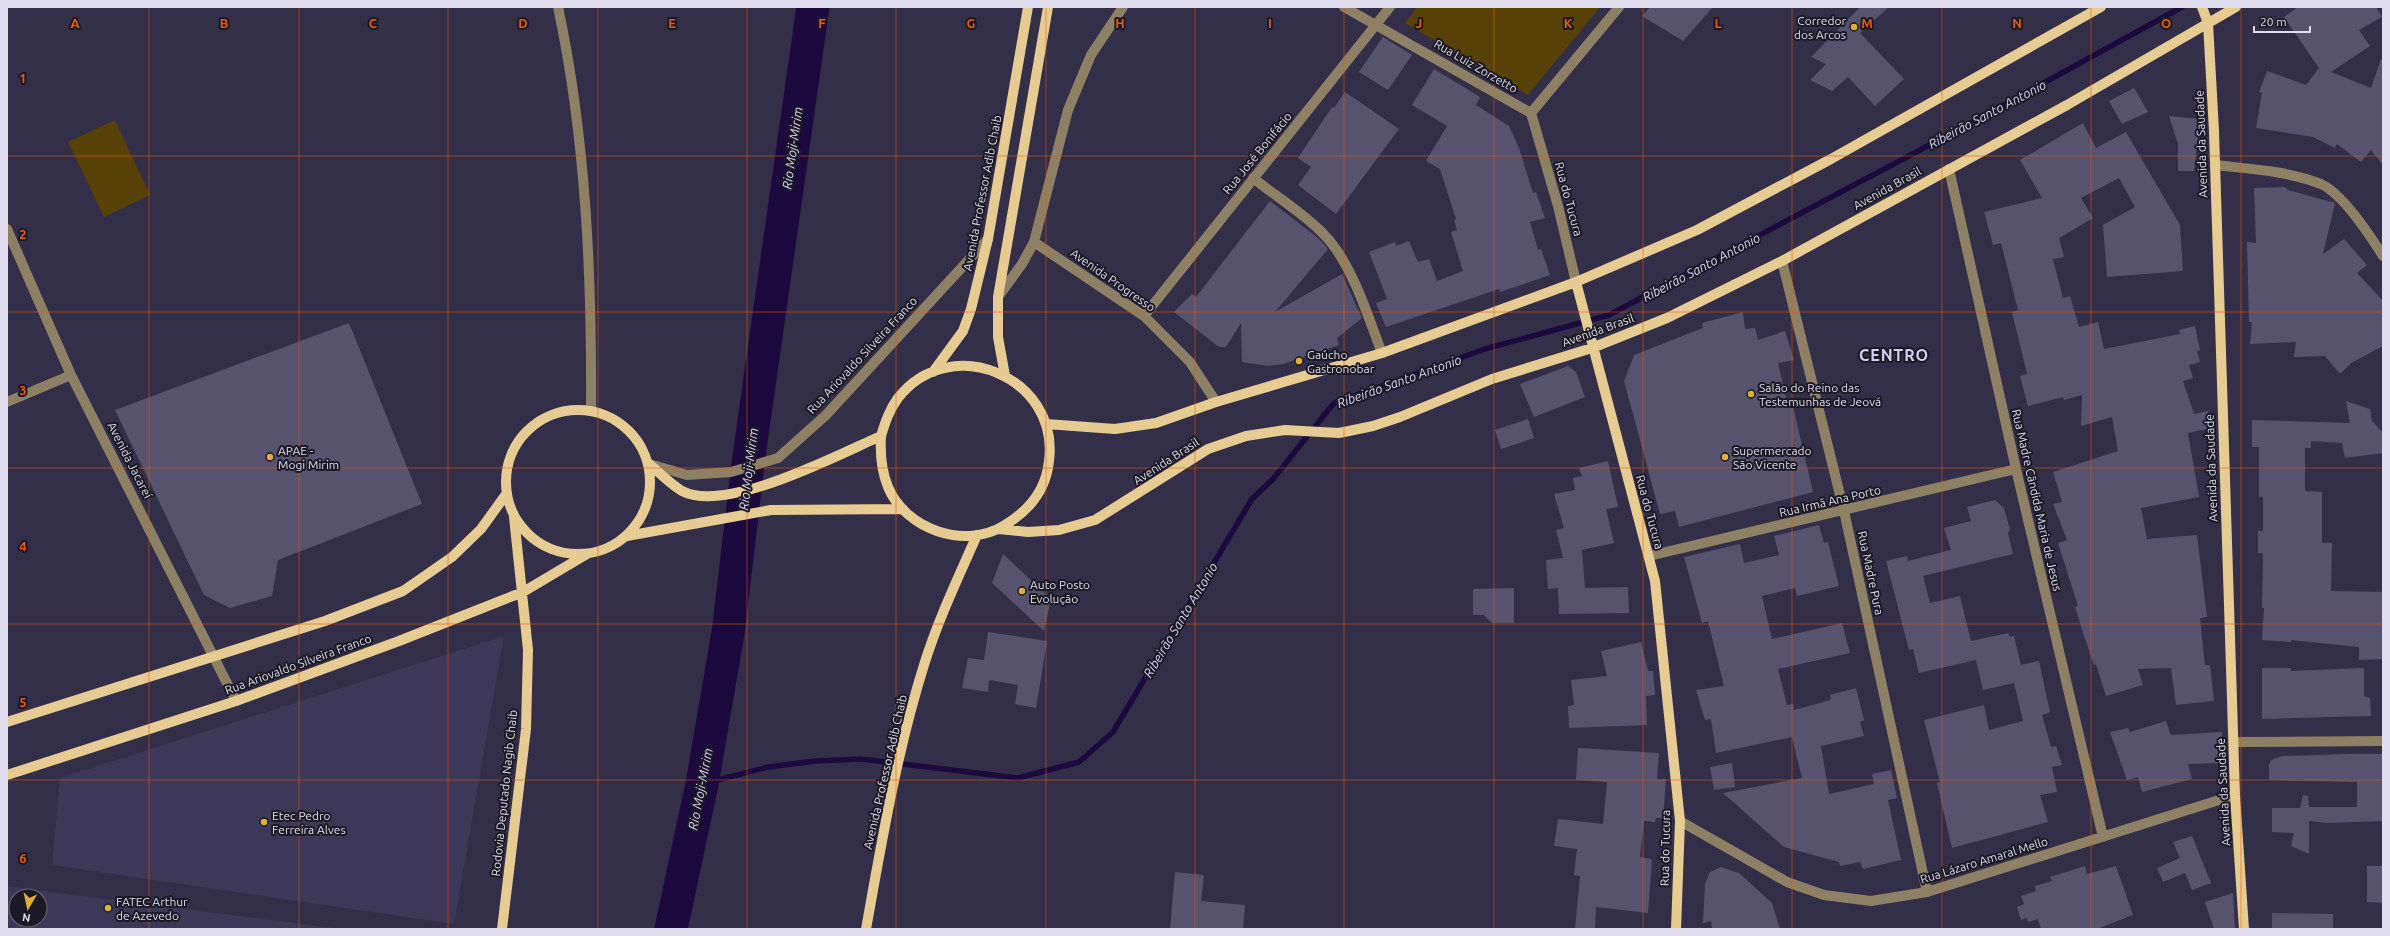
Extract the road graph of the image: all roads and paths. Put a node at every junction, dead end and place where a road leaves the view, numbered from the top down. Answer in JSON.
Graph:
{"nodes":[{"id":1,"x":558,"y":7,"type":"edge"},
{"id":2,"x":1028,"y":7,"type":"edge"},
{"id":3,"x":1048,"y":7,"type":"edge"},
{"id":4,"x":1123,"y":7,"type":"edge"},
{"id":5,"x":1344,"y":7,"type":"edge"},
{"id":6,"x":1390,"y":7,"type":"edge"},
{"id":7,"x":1619,"y":7,"type":"edge"},
{"id":8,"x":2101,"y":7,"type":"edge"},
{"id":9,"x":2202,"y":7,"type":"edge"},
{"id":10,"x":2236,"y":7,"type":"edge"},
{"id":11,"x":2208,"y":23,"type":"junction"},
{"id":12,"x":1376,"y":24,"type":"junction"},
{"id":13,"x":1531,"y":113,"type":"junction"},
{"id":14,"x":2215,"y":165,"type":"junction"},
{"id":15,"x":1949,"y":169,"type":"junction"},
{"id":16,"x":1253,"y":178,"type":"junction"},
{"id":17,"x":7,"y":229,"type":"edge"},
{"id":18,"x":988,"y":239,"type":"junction"},
{"id":19,"x":1034,"y":242,"type":"junction"},
{"id":20,"x":2383,"y":256,"type":"edge"},
{"id":21,"x":1782,"y":261,"type":"junction"},
{"id":22,"x":1576,"y":282,"type":"junction"},
{"id":23,"x":998,"y":297,"type":"junction"},
{"id":24,"x":1144,"y":316,"type":"junction"},
{"id":25,"x":1592,"y":348,"type":"junction"},
{"id":26,"x":1382,"y":353,"type":"junction"},
{"id":27,"x":933,"y":372,"type":"junction"},
{"id":28,"x":71,"y":375,"type":"junction"},
{"id":29,"x":1005,"y":376,"type":"junction"},
{"id":30,"x":7,"y":402,"type":"edge"},
{"id":31,"x":1216,"y":402,"type":"junction"},
{"id":32,"x":591,"y":411,"type":"junction"},
{"id":33,"x":1046,"y":424,"type":"junction"},
{"id":34,"x":881,"y":436,"type":"junction"},
{"id":35,"x":648,"y":464,"type":"junction"},
{"id":36,"x":2016,"y":469,"type":"junction"},
{"id":37,"x":507,"y":493,"type":"junction"},
{"id":38,"x":903,"y":510,"type":"junction"},
{"id":39,"x":1844,"y":511,"type":"junction"},
{"id":40,"x":514,"y":517,"type":"junction"},
{"id":41,"x":999,"y":529,"type":"junction"},
{"id":42,"x":977,"y":535,"type":"junction"},
{"id":43,"x":627,"y":536,"type":"junction"},
{"id":44,"x":587,"y":554,"type":"junction"},
{"id":45,"x":1649,"y":556,"type":"junction"},
{"id":46,"x":523,"y":592,"type":"junction"},
{"id":47,"x":214,"y":657,"type":"junction"},
{"id":48,"x":236,"y":701,"type":"junction"},
{"id":49,"x":7,"y":722,"type":"edge"},
{"id":50,"x":2383,"y":741,"type":"edge"},
{"id":51,"x":2234,"y":742,"type":"junction"},
{"id":52,"x":7,"y":775,"type":"edge"},
{"id":53,"x":2235,"y":795,"type":"junction"},
{"id":54,"x":1680,"y":821,"type":"junction"},
{"id":55,"x":2104,"y":837,"type":"junction"},
{"id":56,"x":1927,"y":892,"type":"junction"},
{"id":57,"x":502,"y":929,"type":"edge"},
{"id":58,"x":866,"y":929,"type":"edge"},
{"id":59,"x":1676,"y":929,"type":"edge"},
{"id":60,"x":2244,"y":929,"type":"edge"}],
"edges":[{"from":1,"to":32,"type":"street"},
{"from":2,"to":18,"type":"main road","name":"Avenida Professor Adib Chaib"},
{"from":3,"to":23,"type":"main road"},
{"from":4,"to":19,"type":"street"},
{"from":5,"to":12,"type":"street","name":"Rua Luiz Zorzetto"},
{"from":6,"to":12,"type":"street","name":"Rua José Bonifácio"},
{"from":7,"to":13,"type":"street"},
{"from":8,"to":22,"type":"main road"},
{"from":9,"to":11,"type":"main road","name":"Avenida da Saudade"},
{"from":10,"to":11,"type":"main road","name":"Avenida Brasil"},
{"from":11,"to":14,"type":"main road","name":"Avenida da Saudade"},
{"from":11,"to":15,"type":"main road","name":"Avenida Brasil"},
{"from":12,"to":13,"type":"street","name":"Rua Luiz Zorzetto"},
{"from":12,"to":16,"type":"street","name":"Rua José Bonifácio"},
{"from":13,"to":22,"type":"street","name":"Rua do Tucura"},
{"from":14,"to":20,"type":"street"},
{"from":14,"to":51,"type":"main road","name":"Avenida da Saudade"},
{"from":15,"to":21,"type":"main road","name":"Avenida Brasil"},
{"from":15,"to":36,"type":"street","name":"Rua Madre Cãndida Maria de Jesus"},
{"from":16,"to":24,"type":"street","name":"Rua José Bonifácio"},
{"from":16,"to":26,"type":"street"},
{"from":17,"to":28,"type":"street","name":"Avenida Jacareí"},
{"from":18,"to":27,"type":"main road","name":"Avenida Professor Adib Chaib"},
{"from":18,"to":35,"type":"street","name":"Rua Ariovaldo Silveira Franco"},
{"from":19,"to":23,"type":"street"},
{"from":19,"to":24,"type":"street","name":"Avenida Progresso"},
{"from":21,"to":25,"type":"main road","name":"Avenida Brasil"},
{"from":21,"to":39,"type":"street","name":"Rua Madre Pura"},
{"from":22,"to":25,"type":"main road","name":"Rua do Tucura"},
{"from":22,"to":26,"type":"main road"},
{"from":23,"to":29,"type":"main road"},
{"from":24,"to":31,"type":"street","name":"Avenida Progresso"},
{"from":25,"to":41,"type":"main road","name":"Avenida Brasil"},
{"from":25,"to":45,"type":"main road","name":"Rua do Tucura"},
{"from":26,"to":31,"type":"main road"},
{"from":27,"to":29,"type":"main road"},
{"from":27,"to":34,"type":"main road"},
{"from":28,"to":30,"type":"street"},
{"from":28,"to":47,"type":"street","name":"Avenida Jacareí"},
{"from":29,"to":33,"type":"main road"},
{"from":31,"to":33,"type":"main road"},
{"from":32,"to":35,"type":"main road"},
{"from":32,"to":37,"type":"main road"},
{"from":33,"to":41,"type":"main road"},
{"from":34,"to":35,"type":"main road"},
{"from":34,"to":38,"type":"main road"},
{"from":35,"to":43,"type":"main road"},
{"from":36,"to":39,"type":"street","name":"Rua Irmã Ana Porto"},
{"from":36,"to":55,"type":"street","name":"Rua Madre Cãndida Maria de Jesus"},
{"from":37,"to":40,"type":"main road"},
{"from":37,"to":47,"type":"main road"},
{"from":38,"to":42,"type":"main road"},
{"from":38,"to":43,"type":"main road"},
{"from":39,"to":45,"type":"street","name":"Rua Irmã Ana Porto"},
{"from":39,"to":56,"type":"street","name":"Rua Madre Pura"},
{"from":40,"to":44,"type":"main road"},
{"from":40,"to":46,"type":"main road","name":"Rodovia Deputado Nagib Chaib"},
{"from":41,"to":42,"type":"main road"},
{"from":42,"to":58,"type":"main road","name":"Avenida Professor Adib Chaib"},
{"from":43,"to":44,"type":"main road"},
{"from":44,"to":46,"type":"main road","name":"Rua Ariovaldo Silveira Franco"},
{"from":45,"to":54,"type":"main road","name":"Rua do Tucura"},
{"from":46,"to":48,"type":"main road","name":"Rua Ariovaldo Silveira Franco"},
{"from":46,"to":57,"type":"main road","name":"Rodovia Deputado Nagib Chaib"},
{"from":47,"to":48,"type":"street","name":"Avenida Jacareí"},
{"from":47,"to":49,"type":"main road"},
{"from":48,"to":52,"type":"main road","name":"Rua Ariovaldo Silveira Franco"},
{"from":50,"to":51,"type":"street"},
{"from":51,"to":53,"type":"main road","name":"Avenida da Saudade"},
{"from":53,"to":55,"type":"street","name":"Rua Lázaro Amaral Mello"},
{"from":53,"to":60,"type":"main road","name":"Avenida da Saudade"},
{"from":54,"to":56,"type":"street","name":"Rua Lázaro Amaral Mello"},
{"from":54,"to":59,"type":"main road","name":"Rua do Tucura"},
{"from":55,"to":56,"type":"street","name":"Rua Lázaro Amaral Mello"}]}
